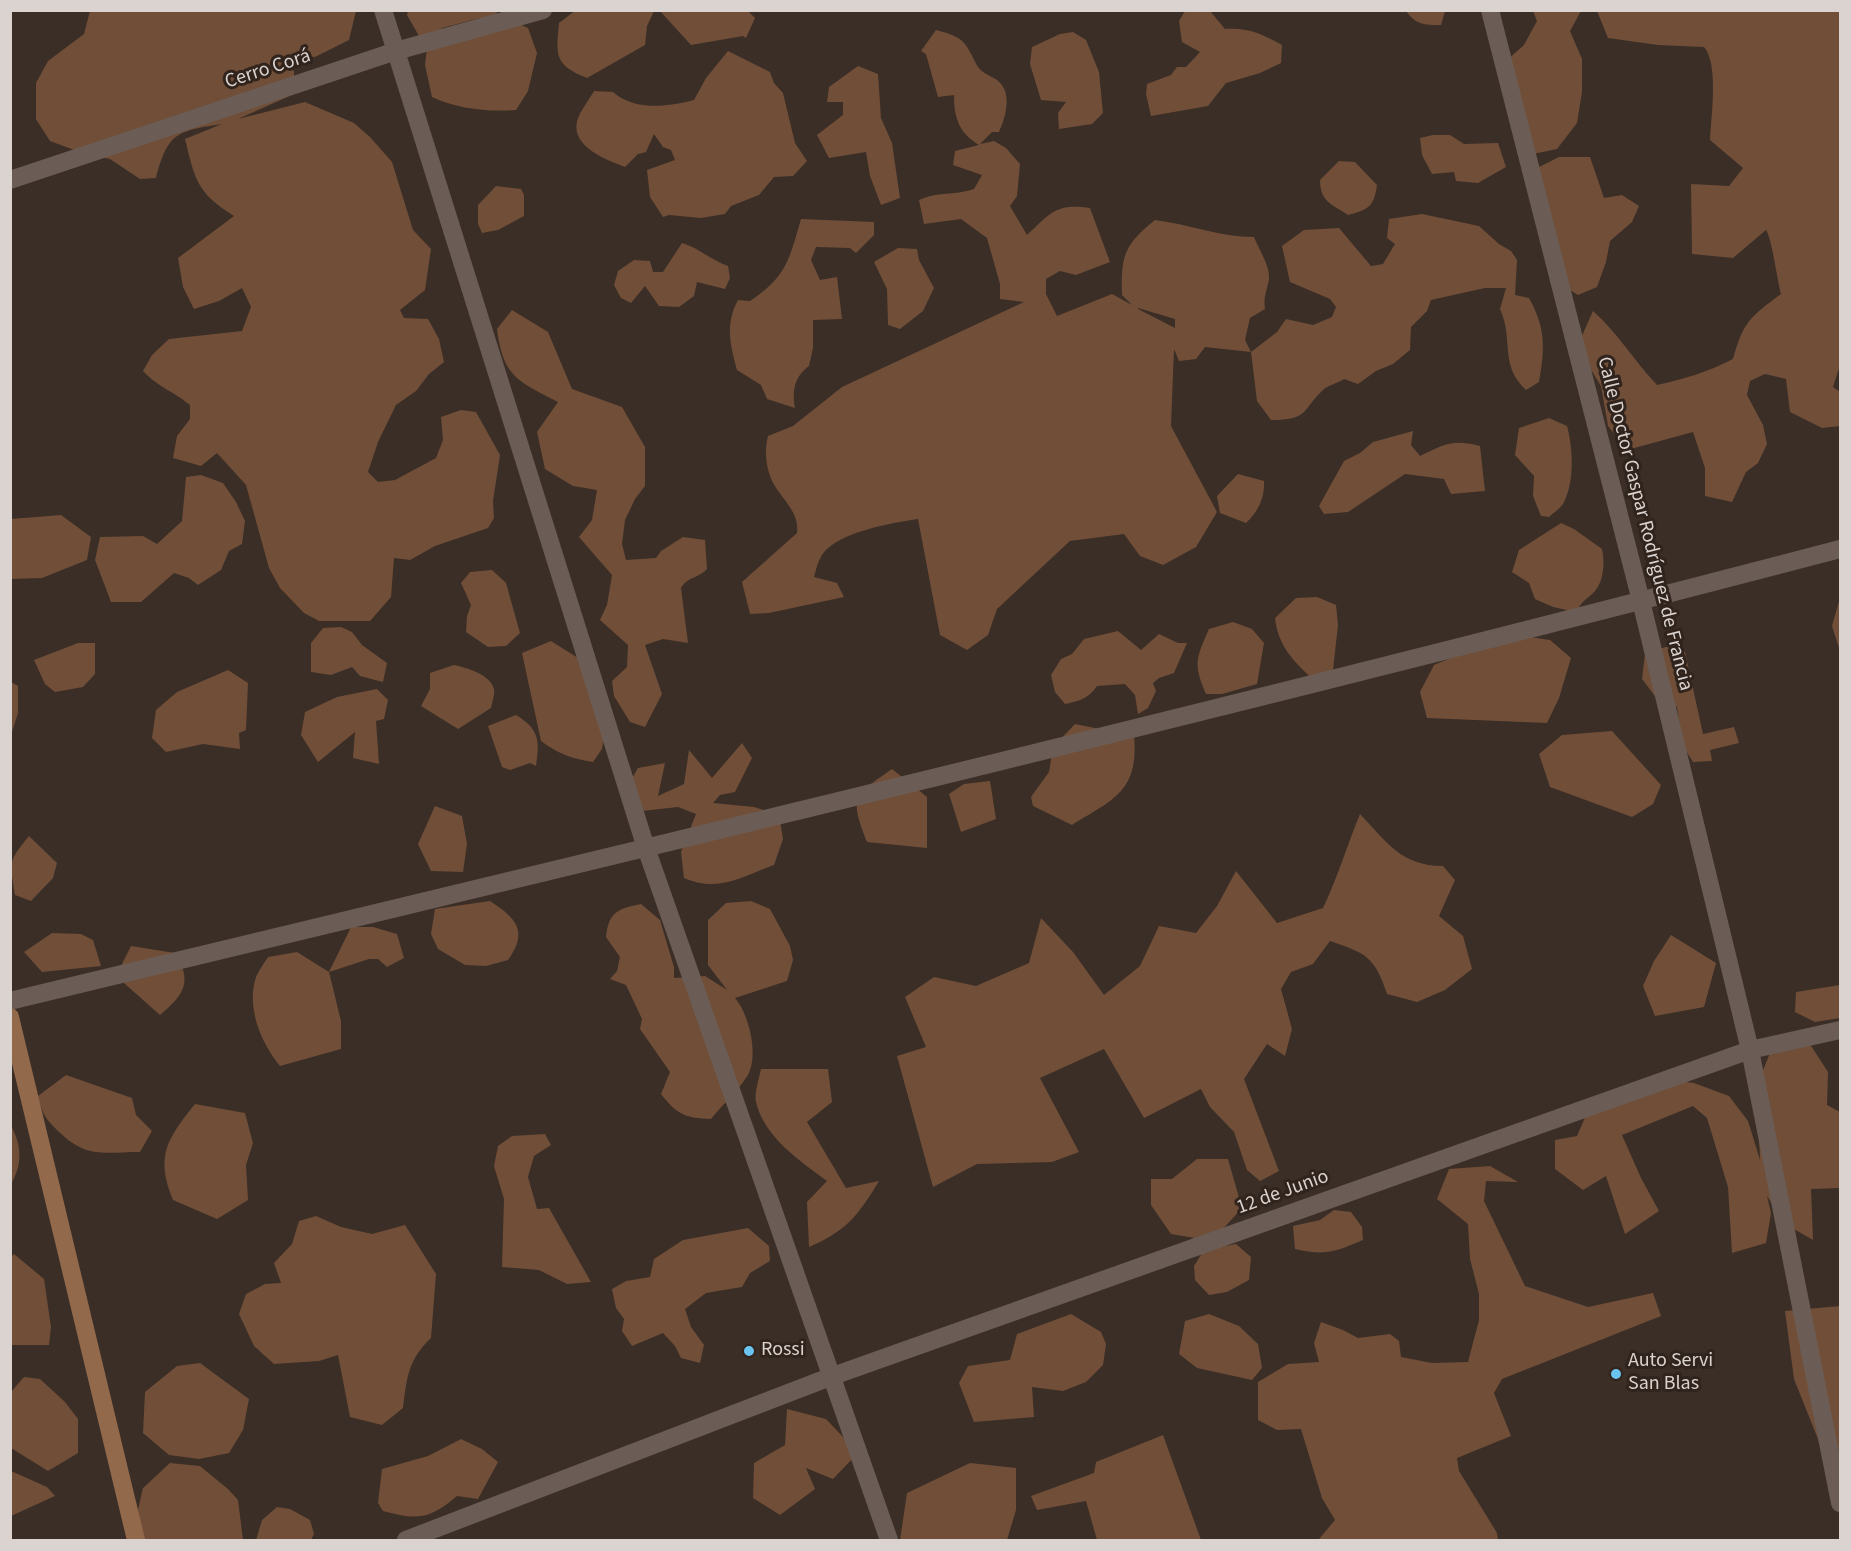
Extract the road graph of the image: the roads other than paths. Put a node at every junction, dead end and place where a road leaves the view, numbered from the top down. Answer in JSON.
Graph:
{"nodes":[{"id":1,"x":383,"y":10,"type":"edge"},
{"id":2,"x":543,"y":10,"type":"edge"},
{"id":3,"x":1490,"y":10,"type":"edge"},
{"id":4,"x":396,"y":51,"type":"junction"},
{"id":5,"x":10,"y":180,"type":"edge"},
{"id":6,"x":1840,"y":549,"type":"edge"},
{"id":7,"x":1641,"y":601,"type":"junction"},
{"id":8,"x":646,"y":848,"type":"junction"},
{"id":9,"x":10,"y":1001,"type":"edge"},
{"id":10,"x":10,"y":1017,"type":"edge"},
{"id":11,"x":1840,"y":1030,"type":"edge"},
{"id":12,"x":1750,"y":1050,"type":"junction"},
{"id":13,"x":830,"y":1377,"type":"junction"},
{"id":14,"x":1840,"y":1503,"type":"edge"},
{"id":15,"x":136,"y":1540,"type":"edge"},
{"id":16,"x":406,"y":1540,"type":"edge"},
{"id":17,"x":890,"y":1540,"type":"edge"}],
"edges":[{"from":1,"to":4,"type":"street"},
{"from":2,"to":4,"type":"street","name":"Cerro Corá"},
{"from":3,"to":7,"type":"street","name":"Calle Doctor Gaspar Rodríguez de Francia"},
{"from":4,"to":5,"type":"street","name":"Cerro Corá"},
{"from":4,"to":8,"type":"street"},
{"from":6,"to":7,"type":"street"},
{"from":7,"to":8,"type":"street"},
{"from":7,"to":12,"type":"street","name":"Calle Doctor Gaspar Rodríguez de Francia"},
{"from":8,"to":9,"type":"street"},
{"from":8,"to":13,"type":"street"},
{"from":10,"to":15,"type":"main road"},
{"from":11,"to":12,"type":"street","name":"12 de Junio"},
{"from":12,"to":13,"type":"street","name":"12 de Junio"},
{"from":12,"to":14,"type":"street","name":"Calle Doctor Gaspar Rodríguez de Francia"},
{"from":13,"to":16,"type":"street","name":"12 de Junio"},
{"from":13,"to":17,"type":"street"}]}
